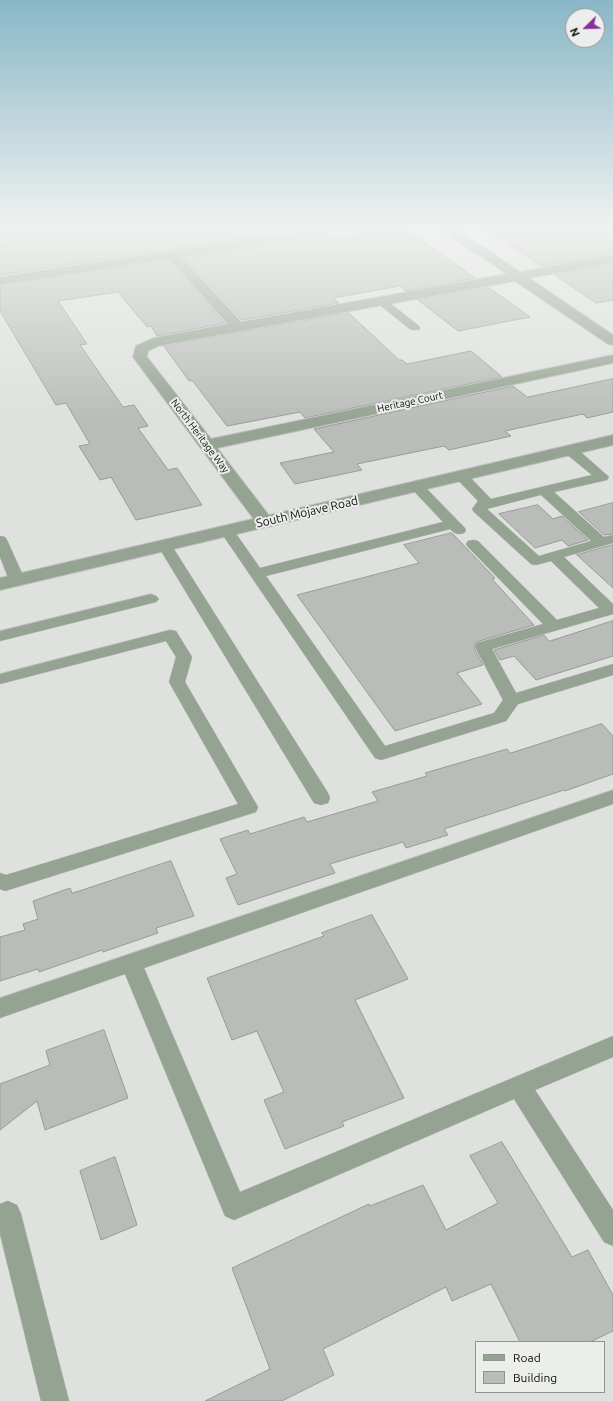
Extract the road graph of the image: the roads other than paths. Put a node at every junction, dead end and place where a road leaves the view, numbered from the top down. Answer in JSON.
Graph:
{"nodes":[{"id":1,"x":206,"y":291,"type":"edge"},
{"id":2,"x":435,"y":291,"type":"edge"},
{"id":3,"x":541,"y":291,"type":"edge"},
{"id":4,"x":382,"y":301,"type":"junction"},
{"id":5,"x":238,"y":327,"type":"junction"},
{"id":6,"x":415,"y":328,"type":"dead end"},
{"id":7,"x":613,"y":341,"type":"edge"},
{"id":8,"x":613,"y":359,"type":"edge"},
{"id":9,"x":613,"y":440,"type":"edge"},
{"id":10,"x":207,"y":445,"type":"junction"},
{"id":11,"x":570,"y":450,"type":"junction"},
{"id":12,"x":460,"y":476,"type":"junction"},
{"id":13,"x":416,"y":486,"type":"junction"},
{"id":14,"x":544,"y":490,"type":"junction"},
{"id":15,"x":482,"y":505,"type":"junction"},
{"id":16,"x":265,"y":522,"type":"junction"},
{"id":17,"x":227,"y":531,"type":"junction"},
{"id":18,"x":0,"y":540,"type":"edge"},
{"id":19,"x":607,"y":541,"type":"edge"},
{"id":20,"x":473,"y":544,"type":"dead end"},
{"id":21,"x":164,"y":546,"type":"junction"},
{"id":22,"x":554,"y":556,"type":"junction"},
{"id":23,"x":256,"y":574,"type":"junction"},
{"id":24,"x":8,"y":582,"type":"edge"},
{"id":25,"x":150,"y":599,"type":"dead end"},
{"id":26,"x":612,"y":610,"type":"edge"},
{"id":27,"x":554,"y":626,"type":"junction"},
{"id":28,"x":0,"y":636,"type":"edge"},
{"id":29,"x":613,"y":669,"type":"edge"},
{"id":30,"x":0,"y":679,"type":"edge"},
{"id":31,"x":512,"y":700,"type":"junction"},
{"id":32,"x":613,"y":797,"type":"edge"},
{"id":33,"x":321,"y":798,"type":"dead end"},
{"id":34,"x":0,"y":882,"type":"edge"},
{"id":35,"x":131,"y":963,"type":"junction"},
{"id":36,"x":0,"y":1008,"type":"edge"},
{"id":37,"x":613,"y":1046,"type":"edge"},
{"id":38,"x":519,"y":1086,"type":"junction"},
{"id":39,"x":0,"y":1217,"type":"edge"},
{"id":40,"x":613,"y":1233,"type":"edge"},
{"id":41,"x":55,"y":1401,"type":"edge"}],
"edges":[{"from":1,"to":5,"type":"street"},
{"from":2,"to":4,"type":"street"},
{"from":3,"to":7,"type":"street"},
{"from":4,"to":5,"type":"street"},
{"from":4,"to":6,"type":"lane"},
{"from":5,"to":10,"type":"street","name":"North Heritage Way"},
{"from":8,"to":10,"type":"street","name":"Heritage Court"},
{"from":9,"to":11,"type":"street","name":"South Mojave Road"},
{"from":10,"to":16,"type":"street","name":"North Heritage Way"},
{"from":11,"to":12,"type":"street","name":"South Mojave Road"},
{"from":11,"to":14,"type":"lane"},
{"from":12,"to":13,"type":"street","name":"South Mojave Road"},
{"from":12,"to":15,"type":"lane"},
{"from":13,"to":16,"type":"street","name":"South Mojave Road"},
{"from":13,"to":23,"type":"lane"},
{"from":14,"to":15,"type":"lane"},
{"from":14,"to":19,"type":"lane"},
{"from":15,"to":22,"type":"lane"},
{"from":16,"to":17,"type":"street","name":"South Mojave Road"},
{"from":17,"to":21,"type":"street","name":"South Mojave Road"},
{"from":17,"to":23,"type":"lane"},
{"from":18,"to":24,"type":"lane"},
{"from":19,"to":22,"type":"lane"},
{"from":20,"to":27,"type":"lane"},
{"from":21,"to":24,"type":"street","name":"South Mojave Road"},
{"from":21,"to":33,"type":"lane"},
{"from":22,"to":26,"type":"lane"},
{"from":23,"to":31,"type":"lane"},
{"from":25,"to":28,"type":"lane"},
{"from":26,"to":27,"type":"lane"},
{"from":27,"to":31,"type":"lane"},
{"from":29,"to":31,"type":"lane"},
{"from":30,"to":34,"type":"lane"},
{"from":32,"to":35,"type":"lane"},
{"from":35,"to":36,"type":"lane"},
{"from":35,"to":38,"type":"lane"},
{"from":37,"to":38,"type":"lane"},
{"from":38,"to":40,"type":"lane"},
{"from":39,"to":41,"type":"lane"}]}
